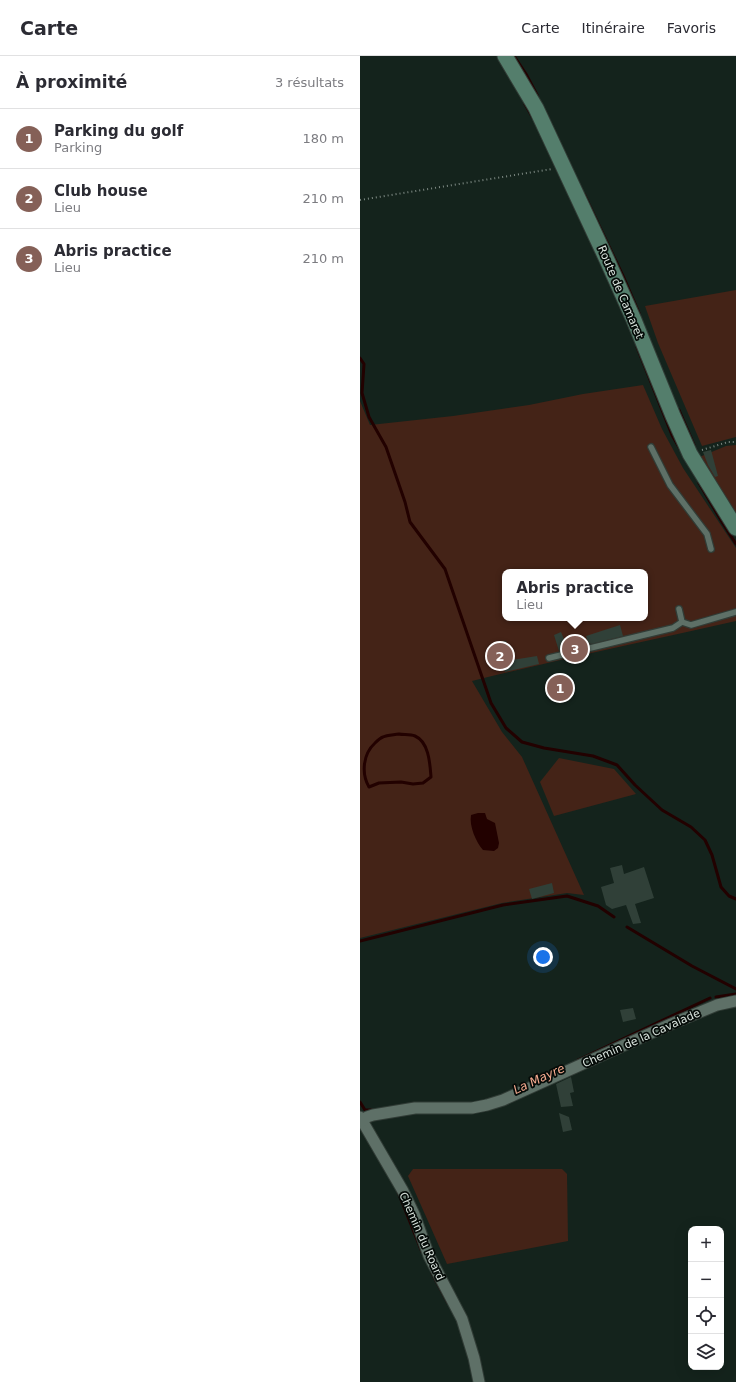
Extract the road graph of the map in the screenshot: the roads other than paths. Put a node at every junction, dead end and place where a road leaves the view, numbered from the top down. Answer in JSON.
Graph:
{"nodes":[{"id":1,"x":505,"y":56,"type":"edge"},
{"id":2,"x":651,"y":447,"type":"dead end"},
{"id":3,"x":736,"y":528,"type":"edge"},
{"id":4,"x":711,"y":549,"type":"dead end"},
{"id":5,"x":679,"y":609,"type":"dead end"},
{"id":6,"x":736,"y":612,"type":"edge"},
{"id":7,"x":682,"y":622,"type":"junction"},
{"id":8,"x":549,"y":658,"type":"dead end"},
{"id":9,"x":736,"y":1001,"type":"edge"},
{"id":10,"x":361,"y":1119,"type":"edge"},
{"id":11,"x":479,"y":1382,"type":"edge"}],
"edges":[{"from":1,"to":3,"type":"main road","name":"Route de Camaret"},
{"from":2,"to":4,"type":"lane"},
{"from":5,"to":7,"type":"lane"},
{"from":6,"to":7,"type":"lane"},
{"from":7,"to":8,"type":"lane"},
{"from":9,"to":10,"type":"street","name":"Chemin de la Cavalade"},
{"from":10,"to":11,"type":"street","name":"Chemin du Roard"}]}
